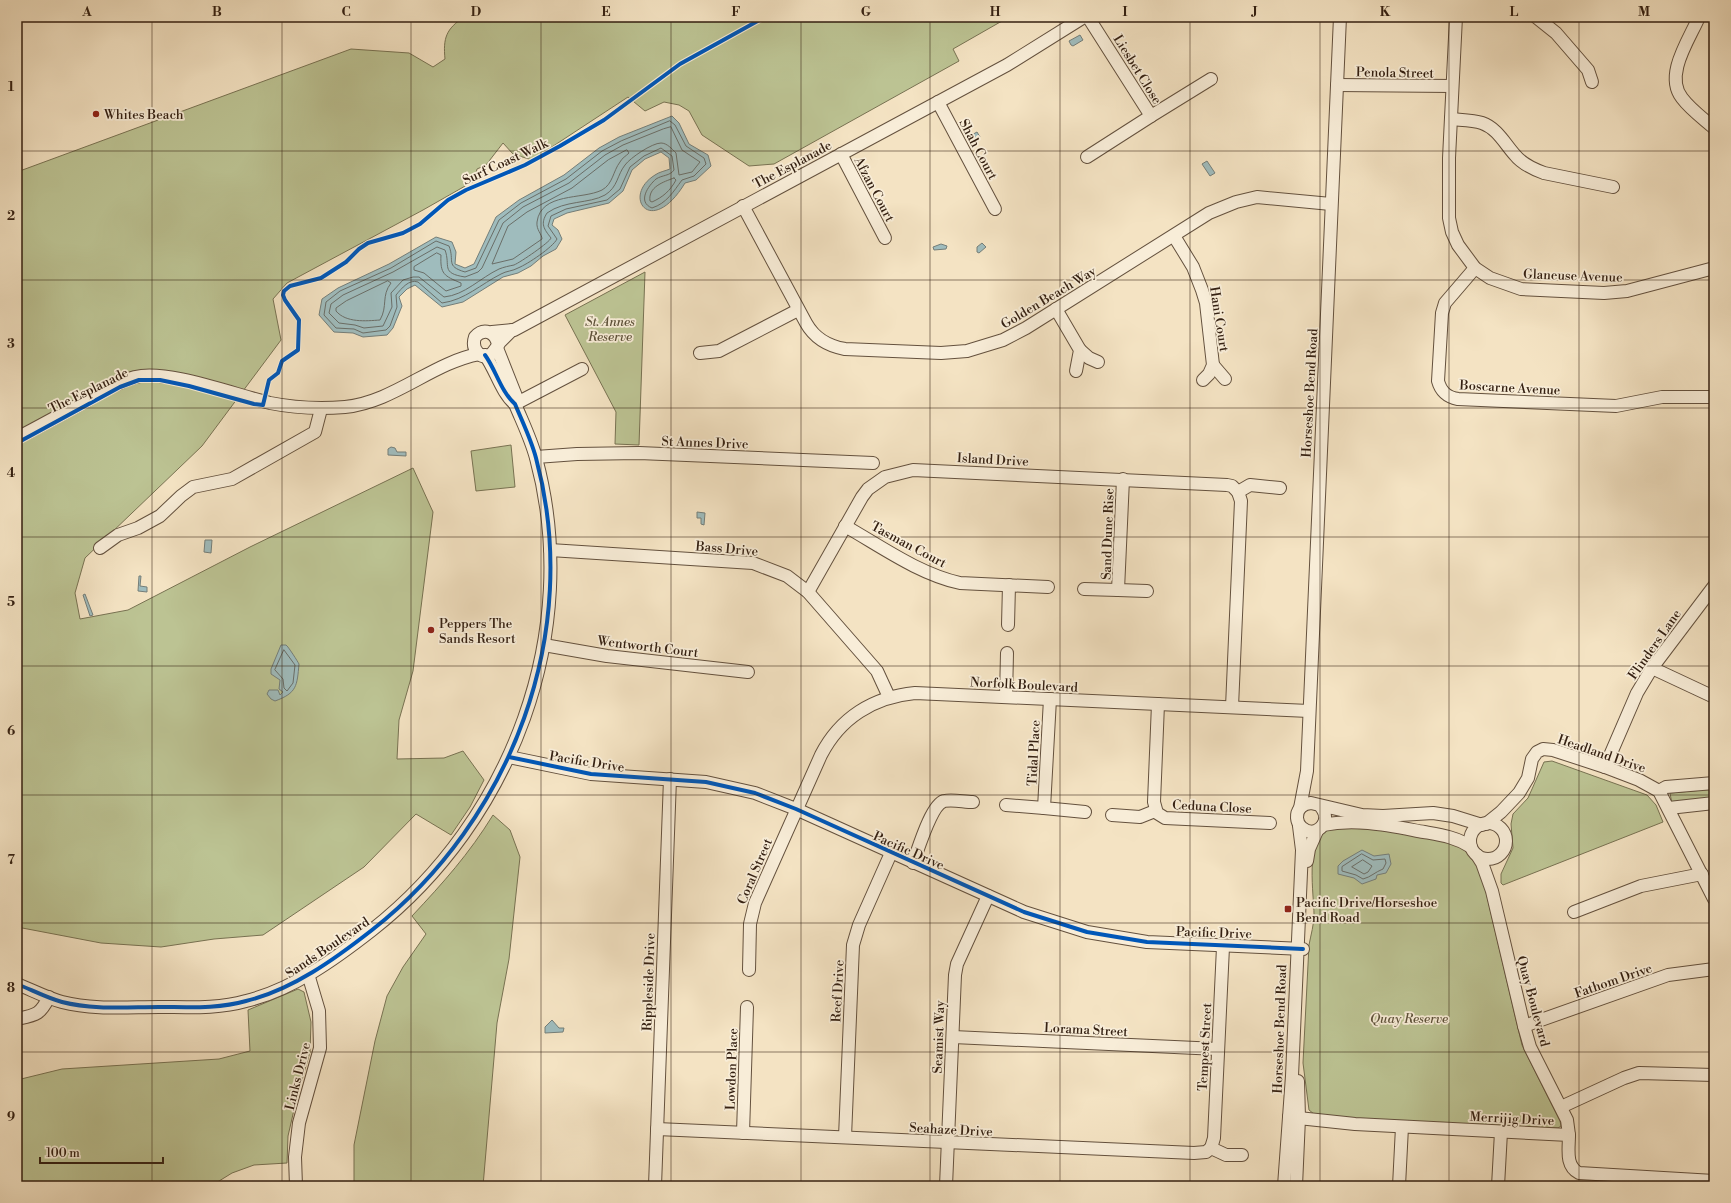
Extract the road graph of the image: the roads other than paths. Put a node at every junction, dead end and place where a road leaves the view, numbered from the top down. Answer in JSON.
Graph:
{"nodes":[{"id":1,"x":1084,"y":17,"type":"edge"},
{"id":2,"x":1088,"y":17,"type":"edge"},
{"id":3,"x":1340,"y":17,"type":"edge"},
{"id":4,"x":1456,"y":17,"type":"edge"},
{"id":5,"x":1536,"y":17,"type":"edge"},
{"id":6,"x":1699,"y":17,"type":"edge"},
{"id":7,"x":1211,"y":79,"type":"dead end"},
{"id":8,"x":1592,"y":82,"type":"dead end"},
{"id":9,"x":1337,"y":85,"type":"junction"},
{"id":10,"x":1452,"y":86,"type":"junction"},
{"id":11,"x":938,"y":102,"type":"junction"},
{"id":12,"x":1151,"y":116,"type":"junction"},
{"id":13,"x":1451,"y":119,"type":"junction"},
{"id":14,"x":1714,"y":128,"type":"edge"},
{"id":15,"x":841,"y":154,"type":"junction"},
{"id":16,"x":1087,"y":157,"type":"dead end"},
{"id":17,"x":1613,"y":187,"type":"dead end"},
{"id":18,"x":1331,"y":204,"type":"junction"},
{"id":19,"x":743,"y":206,"type":"junction"},
{"id":20,"x":995,"y":209,"type":"dead end"},
{"id":21,"x":1174,"y":236,"type":"junction"},
{"id":22,"x":885,"y":238,"type":"dead end"},
{"id":23,"x":1474,"y":268,"type":"junction"},
{"id":24,"x":1714,"y":268,"type":"edge"},
{"id":25,"x":1056,"y":309,"type":"junction"},
{"id":26,"x":798,"y":310,"type":"junction"},
{"id":27,"x":512,"y":330,"type":"junction"},
{"id":28,"x":492,"y":332,"type":"junction"},
{"id":29,"x":474,"y":342,"type":"junction"},
{"id":30,"x":497,"y":346,"type":"junction"},
{"id":31,"x":1080,"y":350,"type":"junction"},
{"id":32,"x":700,"y":353,"type":"dead end"},
{"id":33,"x":482,"y":355,"type":"junction"},
{"id":34,"x":455,"y":361,"type":"junction"},
{"id":35,"x":1098,"y":362,"type":"dead end"},
{"id":36,"x":1213,"y":365,"type":"junction"},
{"id":37,"x":582,"y":369,"type":"dead end"},
{"id":38,"x":1076,"y":371,"type":"dead end"},
{"id":39,"x":1225,"y":379,"type":"dead end"},
{"id":40,"x":1203,"y":380,"type":"dead end"},
{"id":41,"x":1714,"y":397,"type":"edge"},
{"id":42,"x":515,"y":404,"type":"junction"},
{"id":43,"x":321,"y":409,"type":"junction"},
{"id":44,"x":17,"y":438,"type":"edge"},
{"id":45,"x":536,"y":457,"type":"junction"},
{"id":46,"x":873,"y":463,"type":"dead end"},
{"id":47,"x":1123,"y":479,"type":"junction"},
{"id":48,"x":1280,"y":488,"type":"dead end"},
{"id":49,"x":1238,"y":492,"type":"junction"},
{"id":50,"x":845,"y":526,"type":"junction"},
{"id":51,"x":100,"y":548,"type":"dead end"},
{"id":52,"x":550,"y":550,"type":"junction"},
{"id":53,"x":1009,"y":585,"type":"junction"},
{"id":54,"x":1714,"y":586,"type":"edge"},
{"id":55,"x":1048,"y":587,"type":"dead end"},
{"id":56,"x":1084,"y":588,"type":"dead end"},
{"id":57,"x":1118,"y":590,"type":"junction"},
{"id":58,"x":1147,"y":591,"type":"dead end"},
{"id":59,"x":808,"y":592,"type":"junction"},
{"id":60,"x":1008,"y":625,"type":"dead end"},
{"id":61,"x":544,"y":644,"type":"junction"},
{"id":62,"x":1007,"y":653,"type":"dead end"},
{"id":63,"x":1652,"y":668,"type":"junction"},
{"id":64,"x":748,"y":672,"type":"dead end"},
{"id":65,"x":888,"y":697,"type":"junction"},
{"id":66,"x":1006,"y":697,"type":"junction"},
{"id":67,"x":1714,"y":697,"type":"edge"},
{"id":68,"x":1050,"y":698,"type":"junction"},
{"id":69,"x":1158,"y":704,"type":"junction"},
{"id":70,"x":1232,"y":707,"type":"junction"},
{"id":71,"x":1309,"y":711,"type":"junction"},
{"id":72,"x":509,"y":757,"type":"junction"},
{"id":73,"x":1605,"y":767,"type":"junction"},
{"id":74,"x":1307,"y":771,"type":"junction"},
{"id":75,"x":670,"y":779,"type":"junction"},
{"id":76,"x":1714,"y":783,"type":"edge"},
{"id":77,"x":1659,"y":791,"type":"junction"},
{"id":78,"x":1515,"y":799,"type":"junction"},
{"id":79,"x":973,"y":802,"type":"dead end"},
{"id":80,"x":1714,"y":803,"type":"edge"},
{"id":81,"x":1006,"y":805,"type":"dead end"},
{"id":82,"x":1320,"y":806,"type":"junction"},
{"id":83,"x":1044,"y":808,"type":"junction"},
{"id":84,"x":1300,"y":808,"type":"junction"},
{"id":85,"x":1669,"y":808,"type":"junction"},
{"id":86,"x":796,"y":810,"type":"junction"},
{"id":87,"x":1155,"y":811,"type":"junction"},
{"id":88,"x":1085,"y":812,"type":"dead end"},
{"id":89,"x":1112,"y":815,"type":"dead end"},
{"id":90,"x":1270,"y":823,"type":"dead end"},
{"id":91,"x":1484,"y":824,"type":"junction"},
{"id":92,"x":1299,"y":826,"type":"junction"},
{"id":93,"x":1320,"y":828,"type":"junction"},
{"id":94,"x":1505,"y":835,"type":"junction"},
{"id":95,"x":1474,"y":851,"type":"junction"},
{"id":96,"x":892,"y":853,"type":"junction"},
{"id":97,"x":1501,"y":854,"type":"junction"},
{"id":98,"x":913,"y":863,"type":"junction"},
{"id":99,"x":1702,"y":874,"type":"junction"},
{"id":100,"x":1492,"y":891,"type":"junction"},
{"id":101,"x":988,"y":896,"type":"junction"},
{"id":102,"x":1714,"y":899,"type":"edge"},
{"id":103,"x":1574,"y":912,"type":"dead end"},
{"id":104,"x":1223,"y":947,"type":"junction"},
{"id":105,"x":1300,"y":949,"type":"junction"},
{"id":106,"x":1714,"y":969,"type":"edge"},
{"id":107,"x":749,"y":970,"type":"dead end"},
{"id":108,"x":308,"y":974,"type":"junction"},
{"id":109,"x":17,"y":984,"type":"edge"},
{"id":110,"x":49,"y":997,"type":"junction"},
{"id":111,"x":747,"y":1007,"type":"dead end"},
{"id":112,"x":17,"y":1019,"type":"edge"},
{"id":113,"x":1524,"y":1026,"type":"junction"},
{"id":114,"x":953,"y":1037,"type":"junction"},
{"id":115,"x":1218,"y":1049,"type":"junction"},
{"id":116,"x":1714,"y":1075,"type":"edge"},
{"id":117,"x":1561,"y":1107,"type":"junction"},
{"id":118,"x":1294,"y":1118,"type":"junction"},
{"id":119,"x":1402,"y":1127,"type":"junction"},
{"id":120,"x":657,"y":1129,"type":"junction"},
{"id":121,"x":1501,"y":1132,"type":"junction"},
{"id":122,"x":743,"y":1133,"type":"junction"},
{"id":123,"x":1569,"y":1135,"type":"junction"},
{"id":124,"x":845,"y":1137,"type":"junction"},
{"id":125,"x":947,"y":1142,"type":"junction"},
{"id":126,"x":1211,"y":1148,"type":"junction"},
{"id":127,"x":1242,"y":1155,"type":"dead end"},
{"id":128,"x":1597,"y":1180,"type":"edge"},
{"id":129,"x":1714,"y":1181,"type":"edge"},
{"id":130,"x":1695,"y":1183,"type":"edge"},
{"id":131,"x":296,"y":1186,"type":"edge"},
{"id":132,"x":654,"y":1186,"type":"edge"},
{"id":133,"x":946,"y":1186,"type":"edge"},
{"id":134,"x":1284,"y":1186,"type":"edge"},
{"id":135,"x":1296,"y":1186,"type":"edge"},
{"id":136,"x":1399,"y":1186,"type":"edge"},
{"id":137,"x":1498,"y":1186,"type":"edge"}],
"edges":[{"from":1,"to":11,"type":"street","name":"The Esplanade"},
{"from":2,"to":12,"type":"street","name":"Liesbet Close"},
{"from":3,"to":9,"type":"street","name":"Horseshoe Bend Road"},
{"from":4,"to":10,"type":"street","name":"Glaneuse Avenue"},
{"from":5,"to":8,"type":"street"},
{"from":6,"to":14,"type":"street"},
{"from":7,"to":12,"type":"street","name":"Liesbet Close"},
{"from":9,"to":10,"type":"street","name":"Penola Street"},
{"from":9,"to":18,"type":"street","name":"Horseshoe Bend Road"},
{"from":10,"to":13,"type":"street","name":"Glaneuse Avenue"},
{"from":11,"to":15,"type":"street","name":"The Esplanade"},
{"from":11,"to":20,"type":"street","name":"Shah Court"},
{"from":12,"to":16,"type":"street","name":"Liesbet Close"},
{"from":13,"to":17,"type":"street"},
{"from":13,"to":23,"type":"street","name":"Glaneuse Avenue"},
{"from":15,"to":19,"type":"street","name":"The Esplanade"},
{"from":15,"to":22,"type":"street","name":"Afzan Court"},
{"from":18,"to":21,"type":"street","name":"Golden Beach Way"},
{"from":18,"to":71,"type":"street","name":"Horseshoe Bend Road"},
{"from":19,"to":26,"type":"street","name":"Golden Beach Way"},
{"from":19,"to":27,"type":"street","name":"The Esplanade"},
{"from":21,"to":25,"type":"street","name":"Golden Beach Way"},
{"from":21,"to":36,"type":"street","name":"Hani Court"},
{"from":23,"to":24,"type":"street","name":"Glaneuse Avenue"},
{"from":23,"to":41,"type":"street","name":"Boscarne Avenue"},
{"from":25,"to":26,"type":"street","name":"Golden Beach Way"},
{"from":25,"to":31,"type":"street"},
{"from":26,"to":32,"type":"street"},
{"from":27,"to":28,"type":"street","name":"The Esplanade"},
{"from":27,"to":30,"type":"street","name":"The Esplanade"},
{"from":28,"to":29,"type":"street","name":"The Esplanade"},
{"from":28,"to":30,"type":"street"},
{"from":29,"to":33,"type":"street"},
{"from":29,"to":34,"type":"street","name":"The Esplanade"},
{"from":30,"to":33,"type":"street","name":"The Esplanade"},
{"from":30,"to":42,"type":"street","name":"Sands Boulevard"},
{"from":31,"to":35,"type":"street"},
{"from":31,"to":38,"type":"street"},
{"from":33,"to":34,"type":"street","name":"The Esplanade"},
{"from":33,"to":42,"type":"street","name":"Sands Boulevard"},
{"from":34,"to":43,"type":"street","name":"The Esplanade"},
{"from":36,"to":39,"type":"street","name":"Hani Court"},
{"from":36,"to":40,"type":"street","name":"Hani Court"},
{"from":37,"to":42,"type":"street"},
{"from":42,"to":45,"type":"street","name":"Sands Boulevard"},
{"from":43,"to":44,"type":"street","name":"The Esplanade"},
{"from":43,"to":51,"type":"street"},
{"from":45,"to":46,"type":"street","name":"St Annes Drive"},
{"from":45,"to":52,"type":"street","name":"Sands Boulevard"},
{"from":47,"to":49,"type":"street","name":"Island Drive"},
{"from":47,"to":50,"type":"street","name":"Island Drive"},
{"from":47,"to":57,"type":"street","name":"Sand Dune Rise"},
{"from":48,"to":49,"type":"street"},
{"from":49,"to":70,"type":"street"},
{"from":50,"to":53,"type":"street","name":"Tasman Court"},
{"from":50,"to":59,"type":"street","name":"Island Drive"},
{"from":52,"to":59,"type":"street","name":"Bass Drive"},
{"from":52,"to":61,"type":"street","name":"Sands Boulevard"},
{"from":53,"to":55,"type":"street","name":"Tasman Court"},
{"from":53,"to":60,"type":"street"},
{"from":54,"to":63,"type":"street","name":"Flinders Lane"},
{"from":56,"to":57,"type":"street","name":"Sand Dune Rise"},
{"from":57,"to":58,"type":"street","name":"Sand Dune Rise"},
{"from":59,"to":65,"type":"street","name":"Bass Drive"},
{"from":61,"to":64,"type":"street","name":"Wentworth Court"},
{"from":61,"to":72,"type":"street","name":"Sands Boulevard"},
{"from":62,"to":66,"type":"street"},
{"from":63,"to":67,"type":"street"},
{"from":63,"to":73,"type":"street","name":"Flinders Lane"},
{"from":65,"to":66,"type":"street","name":"Norfolk Boulevard"},
{"from":65,"to":86,"type":"street","name":"Norfolk Boulevard"},
{"from":66,"to":68,"type":"street","name":"Norfolk Boulevard"},
{"from":68,"to":69,"type":"street","name":"Norfolk Boulevard"},
{"from":68,"to":83,"type":"street","name":"Tidal Place"},
{"from":69,"to":70,"type":"street","name":"Norfolk Boulevard"},
{"from":69,"to":87,"type":"street","name":"Ceduna Close"},
{"from":70,"to":71,"type":"street","name":"Norfolk Boulevard"},
{"from":71,"to":74,"type":"street","name":"Horseshoe Bend Road"},
{"from":72,"to":75,"type":"street","name":"Pacific Drive"},
{"from":72,"to":108,"type":"street","name":"Sands Boulevard"},
{"from":73,"to":77,"type":"street","name":"Headland Drive"},
{"from":73,"to":78,"type":"street","name":"Headland Drive"},
{"from":74,"to":82,"type":"street","name":"Horseshoe Bend Road"},
{"from":74,"to":84,"type":"street","name":"Horseshoe Bend Road"},
{"from":75,"to":86,"type":"street","name":"Pacific Drive"},
{"from":75,"to":120,"type":"street","name":"Rippleside Drive"},
{"from":76,"to":77,"type":"street"},
{"from":77,"to":85,"type":"street"},
{"from":78,"to":91,"type":"street","name":"Headland Drive"},
{"from":78,"to":94,"type":"street","name":"Headland Drive"},
{"from":79,"to":98,"type":"street"},
{"from":80,"to":85,"type":"street"},
{"from":81,"to":83,"type":"street"},
{"from":82,"to":84,"type":"street"},
{"from":82,"to":91,"type":"street"},
{"from":82,"to":93,"type":"street"},
{"from":83,"to":88,"type":"street"},
{"from":84,"to":92,"type":"street"},
{"from":85,"to":99,"type":"street"},
{"from":86,"to":96,"type":"street","name":"Pacific Drive"},
{"from":86,"to":107,"type":"street","name":"Coral Street"},
{"from":87,"to":89,"type":"street","name":"Ceduna Close"},
{"from":87,"to":90,"type":"street","name":"Ceduna Close"},
{"from":91,"to":94,"type":"street"},
{"from":91,"to":95,"type":"street"},
{"from":92,"to":93,"type":"street"},
{"from":92,"to":105,"type":"street","name":"Horseshoe Bend Road"},
{"from":93,"to":95,"type":"street"},
{"from":93,"to":105,"type":"street","name":"Horseshoe Bend Road"},
{"from":94,"to":97,"type":"street","name":"Quay Boulevard"},
{"from":95,"to":97,"type":"street"},
{"from":95,"to":100,"type":"street","name":"Quay Boulevard"},
{"from":96,"to":98,"type":"street","name":"Pacific Drive"},
{"from":96,"to":124,"type":"street","name":"Reef Drive"},
{"from":97,"to":100,"type":"street","name":"Quay Boulevard"},
{"from":98,"to":101,"type":"street","name":"Pacific Drive"},
{"from":99,"to":102,"type":"street"},
{"from":99,"to":103,"type":"street"},
{"from":100,"to":113,"type":"street","name":"Quay Boulevard"},
{"from":101,"to":104,"type":"street","name":"Pacific Drive"},
{"from":101,"to":114,"type":"street","name":"Seamist Way"},
{"from":104,"to":105,"type":"street","name":"Pacific Drive"},
{"from":104,"to":115,"type":"street","name":"Tempest Street"},
{"from":105,"to":118,"type":"street","name":"Horseshoe Bend Road"},
{"from":106,"to":113,"type":"street","name":"Fathom Drive"},
{"from":108,"to":110,"type":"street","name":"Sands Boulevard"},
{"from":108,"to":131,"type":"street","name":"Links Drive"},
{"from":109,"to":110,"type":"street","name":"Sands Boulevard"},
{"from":110,"to":112,"type":"street"},
{"from":111,"to":122,"type":"street","name":"Lowdon Place"},
{"from":113,"to":117,"type":"street","name":"Quay Boulevard"},
{"from":114,"to":115,"type":"street","name":"Lorama Street"},
{"from":114,"to":125,"type":"street","name":"Seamist Way"},
{"from":115,"to":126,"type":"street","name":"Tempest Street"},
{"from":116,"to":117,"type":"street"},
{"from":117,"to":123,"type":"street","name":"Quay Boulevard"},
{"from":118,"to":119,"type":"street","name":"Merrijig Drive"},
{"from":118,"to":134,"type":"street","name":"Horseshoe Bend Road"},
{"from":118,"to":135,"type":"street","name":"Horseshoe Bend Road"},
{"from":119,"to":121,"type":"street","name":"Merrijig Drive"},
{"from":119,"to":136,"type":"street"},
{"from":120,"to":122,"type":"street","name":"Seahaze Drive"},
{"from":120,"to":132,"type":"street","name":"Rippleside Drive"},
{"from":121,"to":123,"type":"street","name":"Merrijig Drive"},
{"from":121,"to":137,"type":"street"},
{"from":122,"to":124,"type":"street","name":"Seahaze Drive"},
{"from":123,"to":128,"type":"street","name":"Merrijig Drive"},
{"from":124,"to":125,"type":"street","name":"Seahaze Drive"},
{"from":125,"to":126,"type":"street","name":"Seahaze Drive"},
{"from":125,"to":133,"type":"street","name":"Seamist Way"},
{"from":126,"to":127,"type":"street"},
{"from":128,"to":130,"type":"street","name":"Merrijig Drive"},
{"from":129,"to":130,"type":"street","name":"Merrijig Drive"}]}
